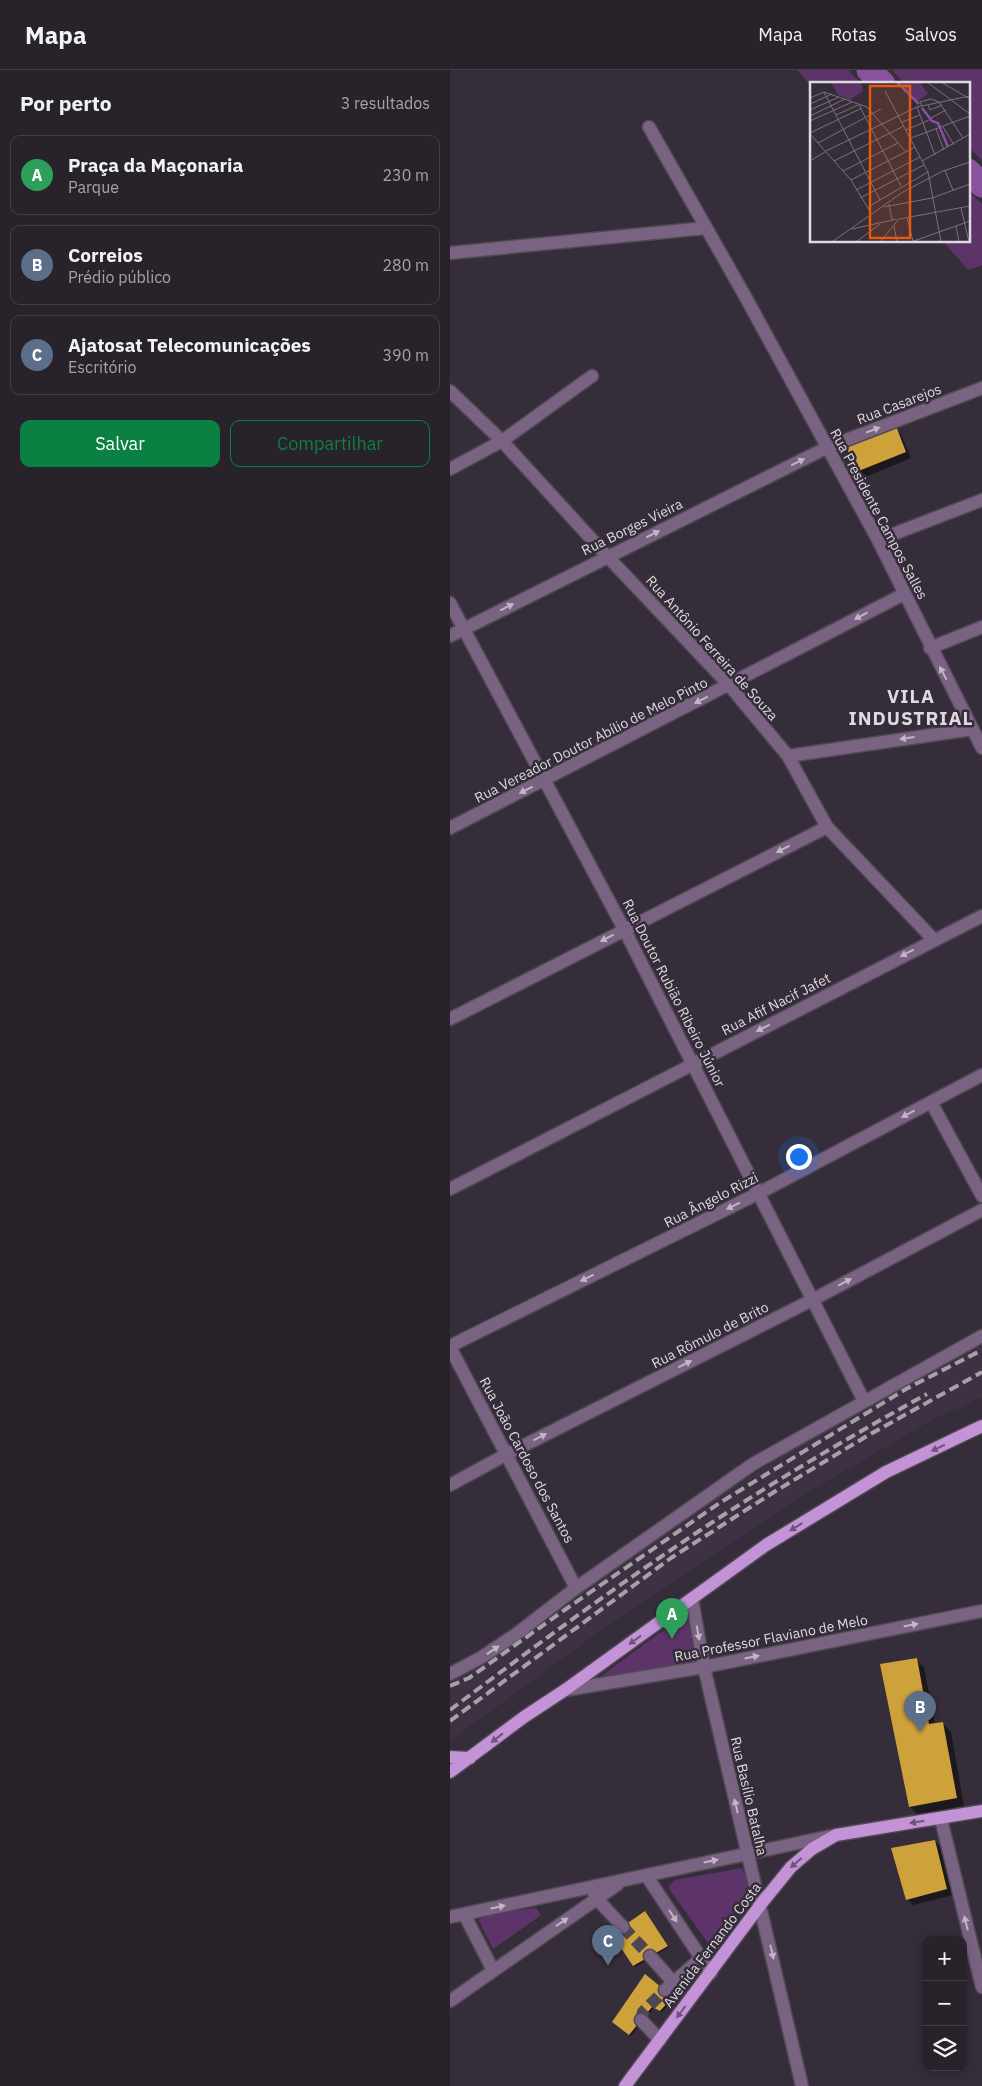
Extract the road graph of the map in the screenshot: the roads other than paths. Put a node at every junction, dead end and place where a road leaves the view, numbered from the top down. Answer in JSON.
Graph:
{"nodes":[{"id":1,"x":649,"y":128,"type":"dead end"},
{"id":2,"x":706,"y":228,"type":"junction"},
{"id":3,"x":450,"y":253,"type":"edge"},
{"id":4,"x":592,"y":376,"type":"dead end"},
{"id":5,"x":982,"y":388,"type":"edge"},
{"id":6,"x":450,"y":391,"type":"edge"},
{"id":7,"x":502,"y":441,"type":"junction"},
{"id":8,"x":828,"y":447,"type":"junction"},
{"id":9,"x":450,"y":470,"type":"edge"},
{"id":10,"x":982,"y":500,"type":"edge"},
{"id":11,"x":878,"y":540,"type":"junction"},
{"id":12,"x":607,"y":556,"type":"junction"},
{"id":13,"x":904,"y":594,"type":"junction"},
{"id":14,"x":450,"y":602,"type":"edge"},
{"id":15,"x":982,"y":627,"type":"edge"},
{"id":16,"x":464,"y":629,"type":"junction"},
{"id":17,"x":450,"y":636,"type":"edge"},
{"id":18,"x":930,"y":648,"type":"junction"},
{"id":19,"x":729,"y":685,"type":"junction"},
{"id":20,"x":973,"y":728,"type":"junction"},
{"id":21,"x":982,"y":748,"type":"edge"},
{"id":22,"x":788,"y":756,"type":"junction"},
{"id":23,"x":545,"y":780,"type":"junction"},
{"id":24,"x":827,"y":826,"type":"junction"},
{"id":25,"x":450,"y":828,"type":"edge"},
{"id":26,"x":982,"y":916,"type":"edge"},
{"id":27,"x":624,"y":929,"type":"junction"},
{"id":28,"x":934,"y":940,"type":"junction"},
{"id":29,"x":450,"y":1019,"type":"edge"},
{"id":30,"x":694,"y":1064,"type":"junction"},
{"id":31,"x":982,"y":1075,"type":"edge"},
{"id":32,"x":931,"y":1102,"type":"junction"},
{"id":33,"x":450,"y":1189,"type":"edge"},
{"id":34,"x":759,"y":1193,"type":"junction"},
{"id":35,"x":982,"y":1196,"type":"edge"},
{"id":36,"x":982,"y":1210,"type":"edge"},
{"id":37,"x":814,"y":1299,"type":"junction"},
{"id":38,"x":982,"y":1336,"type":"edge"},
{"id":39,"x":450,"y":1346,"type":"edge"},
{"id":40,"x":864,"y":1401,"type":"junction"},
{"id":41,"x":982,"y":1426,"type":"edge"},
{"id":42,"x":507,"y":1454,"type":"junction"},
{"id":43,"x":450,"y":1485,"type":"edge"},
{"id":44,"x":576,"y":1588,"type":"junction"},
{"id":45,"x":692,"y":1599,"type":"junction"},
{"id":46,"x":982,"y":1611,"type":"edge"},
{"id":47,"x":704,"y":1667,"type":"junction"},
{"id":48,"x":450,"y":1674,"type":"edge"},
{"id":49,"x":565,"y":1690,"type":"junction"},
{"id":50,"x":450,"y":1757,"type":"edge"},
{"id":51,"x":470,"y":1758,"type":"junction"},
{"id":52,"x":450,"y":1772,"type":"edge"},
{"id":53,"x":982,"y":1811,"type":"edge"},
{"id":54,"x":941,"y":1818,"type":"junction"},
{"id":55,"x":836,"y":1835,"type":"junction"},
{"id":56,"x":747,"y":1853,"type":"junction"},
{"id":57,"x":646,"y":1875,"type":"junction"},
{"id":58,"x":594,"y":1893,"type":"junction"},
{"id":59,"x":761,"y":1904,"type":"junction"},
{"id":60,"x":464,"y":1914,"type":"junction"},
{"id":61,"x":450,"y":1917,"type":"edge"},
{"id":62,"x":623,"y":1927,"type":"tunnel mouth"},
{"id":63,"x":650,"y":1956,"type":"tunnel mouth"},
{"id":64,"x":701,"y":1958,"type":"junction"},
{"id":65,"x":493,"y":1970,"type":"junction"},
{"id":66,"x":711,"y":1973,"type":"junction"},
{"id":67,"x":982,"y":1987,"type":"edge"},
{"id":68,"x":450,"y":2001,"type":"edge"},
{"id":69,"x":641,"y":2020,"type":"dead end"},
{"id":70,"x":660,"y":2040,"type":"junction"},
{"id":71,"x":624,"y":2086,"type":"edge"},
{"id":72,"x":802,"y":2086,"type":"edge"}],
"edges":[{"from":1,"to":2,"type":"street","name":"Rua Presidente Campos Salles"},
{"from":2,"to":3,"type":"street"},
{"from":2,"to":8,"type":"street","name":"Rua Presidente Campos Salles"},
{"from":4,"to":7,"type":"street"},
{"from":8,"to":5,"type":"street","name":"Rua Casarejos","one_way":true},
{"from":6,"to":7,"type":"street","name":"Rua Antônio Ferreira de Souza"},
{"from":7,"to":9,"type":"street"},
{"from":7,"to":12,"type":"street","name":"Rua Antônio Ferreira de Souza"},
{"from":8,"to":11,"type":"street","name":"Rua Presidente Campos Salles"},
{"from":12,"to":8,"type":"street","name":"Rua Borges Vieira","one_way":true},
{"from":10,"to":11,"type":"street"},
{"from":11,"to":13,"type":"street","name":"Rua Presidente Campos Salles"},
{"from":16,"to":12,"type":"street","name":"Rua Borges Vieira","one_way":true},
{"from":12,"to":19,"type":"street","name":"Rua Antônio Ferreira de Souza"},
{"from":13,"to":18,"type":"street","name":"Rua Presidente Campos Salles"},
{"from":13,"to":19,"type":"street","name":"Rua Vereador Doutor Abílio de Melo Pinto","one_way":true},
{"from":14,"to":16,"type":"street","name":"Rua Doutor Rubião Ribeiro Júnior"},
{"from":15,"to":18,"type":"street"},
{"from":16,"to":17,"type":"street","name":"Rua Borges Vieira"},
{"from":16,"to":23,"type":"street","name":"Rua Doutor Rubião Ribeiro Júnior"},
{"from":20,"to":18,"type":"street","name":"Rua Presidente Campos Salles","one_way":true},
{"from":19,"to":22,"type":"street","name":"Rua Antônio Ferreira de Souza"},
{"from":19,"to":23,"type":"street","name":"Rua Vereador Doutor Abílio de Melo Pinto","one_way":true},
{"from":20,"to":21,"type":"street","name":"Rua Presidente Campos Salles"},
{"from":20,"to":22,"type":"street","one_way":true},
{"from":22,"to":24,"type":"street","name":"Rua Antônio Ferreira de Souza"},
{"from":23,"to":25,"type":"street","name":"Rua Vereador Doutor Abílio de Melo Pinto","one_way":true},
{"from":23,"to":27,"type":"street","name":"Rua Doutor Rubião Ribeiro Júnior"},
{"from":24,"to":27,"type":"street","one_way":true},
{"from":24,"to":28,"type":"street","name":"Rua Antônio Ferreira de Souza"},
{"from":26,"to":28,"type":"street","name":"Rua Afif Nacif Jafet"},
{"from":27,"to":29,"type":"street","one_way":true},
{"from":27,"to":30,"type":"street","name":"Rua Doutor Rubião Ribeiro Júnior"},
{"from":28,"to":30,"type":"street","name":"Rua Afif Nacif Jafet","one_way":true},
{"from":30,"to":33,"type":"street","name":"Rua Afif Nacif Jafet"},
{"from":30,"to":34,"type":"street","name":"Rua Doutor Rubião Ribeiro Júnior"},
{"from":31,"to":32,"type":"street","name":"Rua Ângelo Rizzi"},
{"from":32,"to":34,"type":"street","name":"Rua Ângelo Rizzi","one_way":true},
{"from":32,"to":35,"type":"street"},
{"from":34,"to":37,"type":"street","name":"Rua Doutor Rubião Ribeiro Júnior"},
{"from":34,"to":39,"type":"street","name":"Rua Ângelo Rizzi","one_way":true},
{"from":37,"to":36,"type":"street","name":"Rua Rômulo de Brito","one_way":true},
{"from":37,"to":40,"type":"street","name":"Rua Doutor Rubião Ribeiro Júnior"},
{"from":42,"to":37,"type":"street","name":"Rua Rômulo de Brito","one_way":true},
{"from":38,"to":40,"type":"street"},
{"from":39,"to":42,"type":"street","name":"Rua João Cardoso dos Santos"},
{"from":40,"to":44,"type":"street"},
{"from":41,"to":45,"type":"main road","one_way":true},
{"from":42,"to":43,"type":"street","name":"Rua Rômulo de Brito"},
{"from":42,"to":44,"type":"street","name":"Rua João Cardoso dos Santos"},
{"from":48,"to":44,"type":"street","one_way":true},
{"from":45,"to":47,"type":"street","name":"Rua Basílio Batalha","one_way":true},
{"from":45,"to":49,"type":"main road","one_way":true},
{"from":47,"to":46,"type":"street","name":"Rua Professor Flaviano de Melo","one_way":true},
{"from":47,"to":49,"type":"street","name":"Rua Professor Flaviano de Melo"},
{"from":56,"to":47,"type":"street","name":"Rua Basílio Batalha","one_way":true},
{"from":49,"to":51,"type":"main road","one_way":true},
{"from":50,"to":51,"type":"main road"},
{"from":51,"to":52,"type":"main road"},
{"from":53,"to":54,"type":"main road"},
{"from":54,"to":55,"type":"main road","one_way":true},
{"from":67,"to":54,"type":"street","one_way":true},
{"from":55,"to":56,"type":"street"},
{"from":55,"to":59,"type":"main road","name":"Avenida Fernando Costa","one_way":true},
{"from":57,"to":56,"type":"street","one_way":true},
{"from":56,"to":59,"type":"street","name":"Rua Basílio Batalha"},
{"from":57,"to":58,"type":"street"},
{"from":57,"to":64,"type":"street","one_way":true},
{"from":60,"to":58,"type":"street","one_way":true},
{"from":58,"to":62,"type":"street"},
{"from":65,"to":58,"type":"street","one_way":true},
{"from":59,"to":66,"type":"main road","name":"Avenida Fernando Costa"},
{"from":59,"to":72,"type":"street","name":"Rua Basílio Batalha","one_way":true},
{"from":60,"to":61,"type":"street"},
{"from":60,"to":65,"type":"street"},
{"from":63,"to":64,"type":"street"},
{"from":64,"to":66,"type":"street"},
{"from":65,"to":68,"type":"street"},
{"from":66,"to":70,"type":"main road","name":"Avenida Fernando Costa","one_way":true},
{"from":69,"to":70,"type":"street"},
{"from":70,"to":71,"type":"main road","name":"Avenida Fernando Costa"}]}
